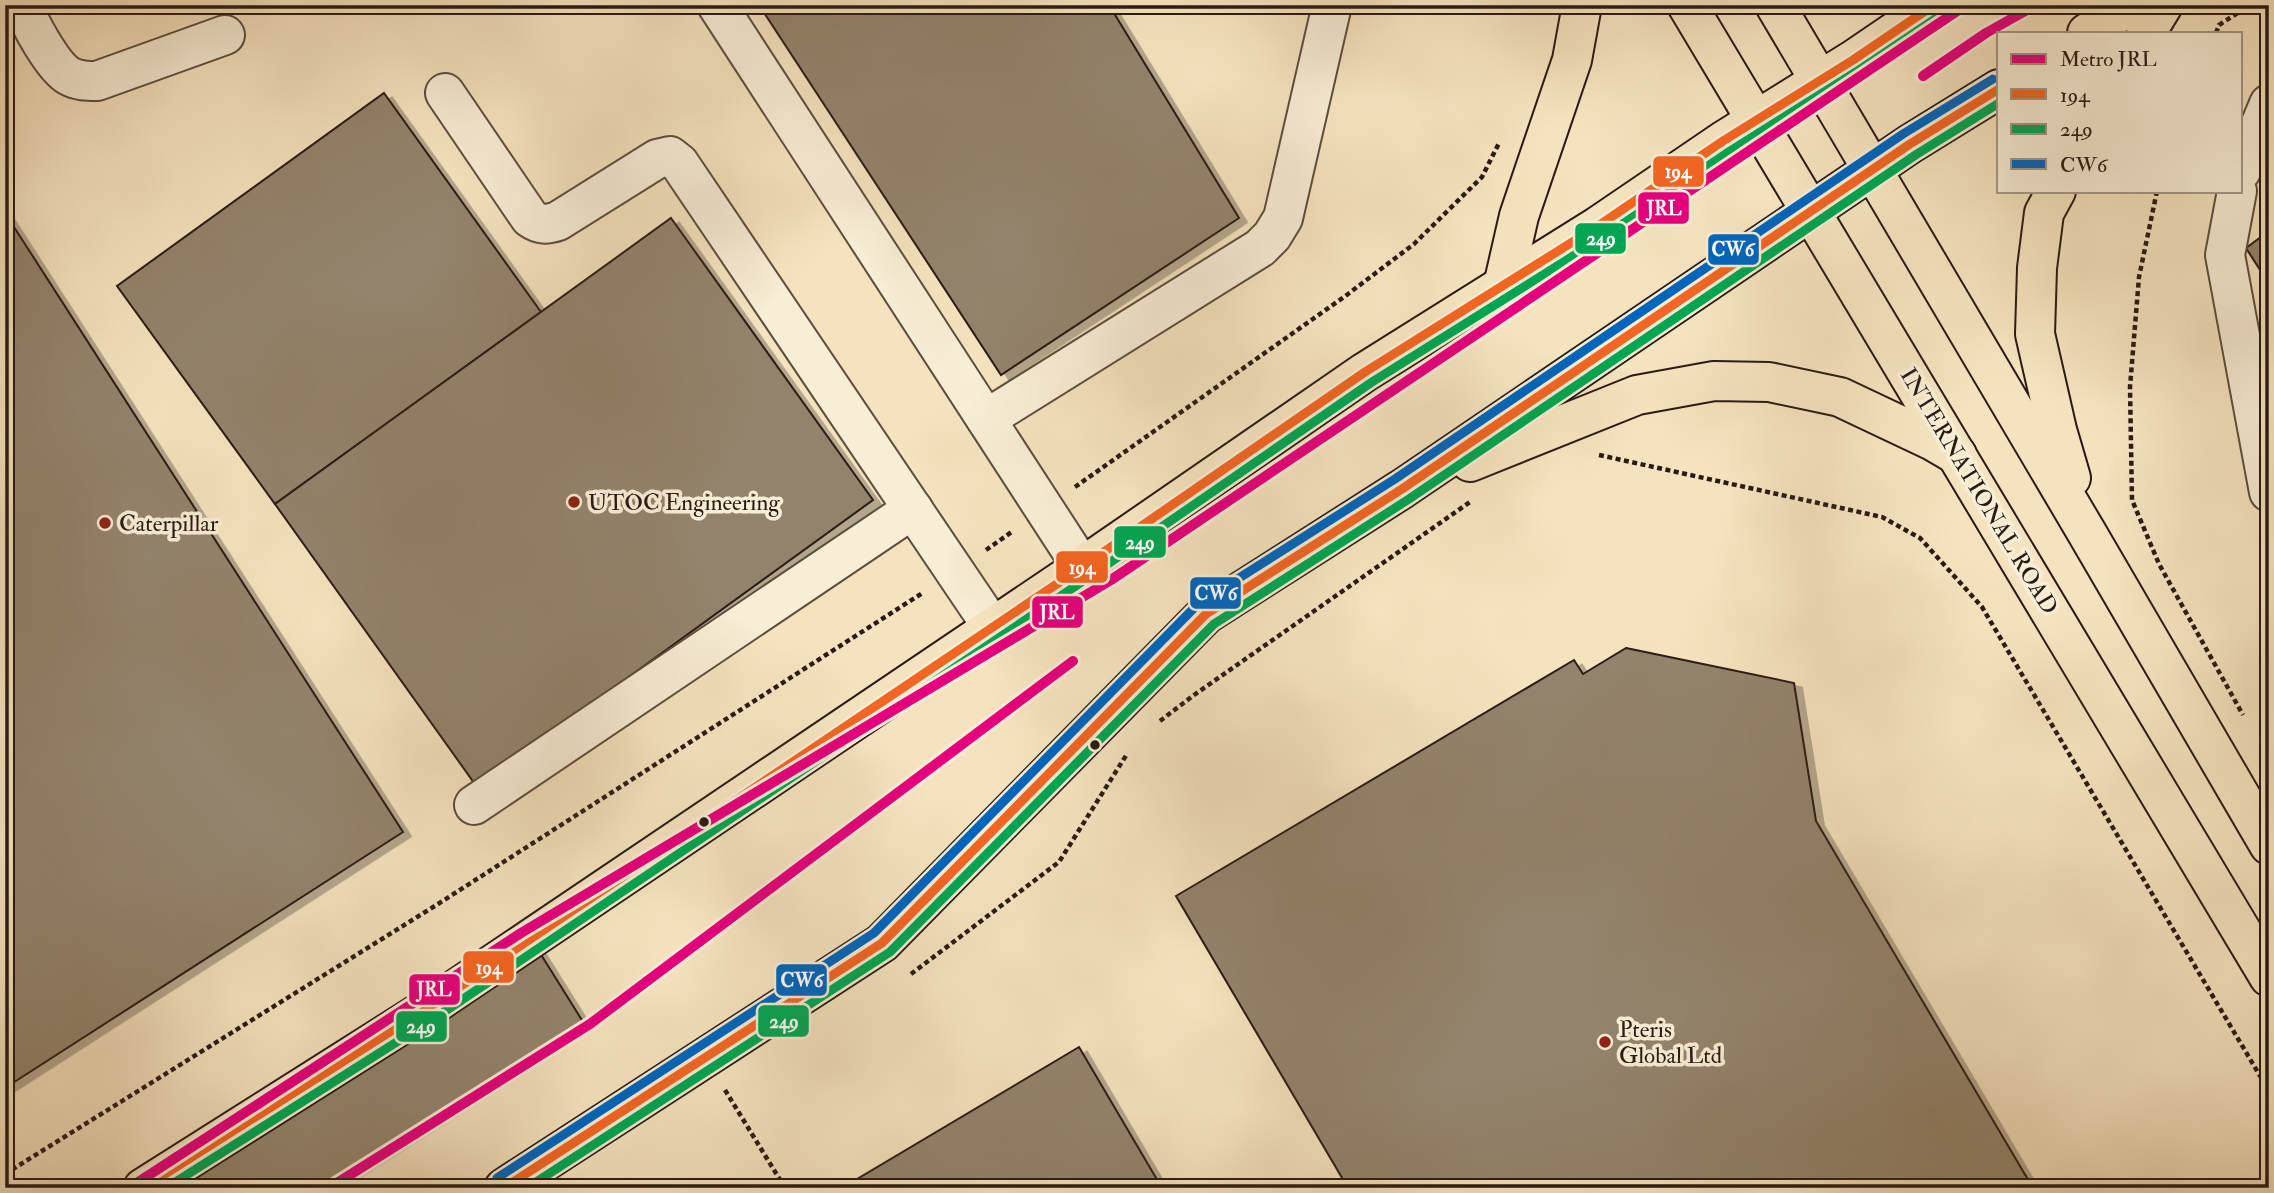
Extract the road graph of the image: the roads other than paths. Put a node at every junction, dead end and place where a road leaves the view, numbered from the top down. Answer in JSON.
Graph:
{"nodes":[{"id":1,"x":23,"y":5,"type":"edge"},
{"id":2,"x":717,"y":5,"type":"edge"},
{"id":3,"x":1332,"y":5,"type":"edge"},
{"id":4,"x":1582,"y":5,"type":"edge"},
{"id":5,"x":1687,"y":5,"type":"edge"},
{"id":6,"x":1774,"y":5,"type":"edge"},
{"id":7,"x":1934,"y":5,"type":"edge"},
{"id":8,"x":2131,"y":5,"type":"edge"},
{"id":9,"x":2163,"y":5,"type":"edge"},
{"id":10,"x":2089,"y":32,"type":"edge"},
{"id":11,"x":2147,"y":32,"type":"edge"},
{"id":12,"x":225,"y":35,"type":"dead end"},
{"id":13,"x":1820,"y":81,"type":"junction"},
{"id":14,"x":1997,"y":90,"type":"edge"},
{"id":15,"x":445,"y":93,"type":"dead end"},
{"id":16,"x":2269,"y":104,"type":"edge"},
{"id":17,"x":1757,"y":120,"type":"junction"},
{"id":18,"x":2242,"y":169,"type":"edge"},
{"id":19,"x":1872,"y":170,"type":"junction"},
{"id":20,"x":2056,"y":192,"type":"edge"},
{"id":21,"x":2237,"y":192,"type":"edge"},
{"id":22,"x":1811,"y":211,"type":"junction"},
{"id":23,"x":1503,"y":286,"type":"junction"},
{"id":24,"x":986,"y":419,"type":"junction"},
{"id":25,"x":1959,"y":457,"type":"junction"},
{"id":26,"x":1402,"y":489,"type":"junction"},
{"id":27,"x":2269,"y":492,"type":"edge"},
{"id":28,"x":913,"y":509,"type":"junction"},
{"id":29,"x":2087,"y":533,"type":"junction"},
{"id":30,"x":1082,"y":567,"type":"junction"},
{"id":31,"x":993,"y":628,"type":"junction"},
{"id":32,"x":474,"y":805,"type":"dead end"},
{"id":33,"x":2269,"y":845,"type":"edge"},
{"id":34,"x":2269,"y":977,"type":"edge"},
{"id":35,"x":142,"y":1188,"type":"edge"},
{"id":36,"x":505,"y":1188,"type":"edge"}],
"edges":[{"from":1,"to":12,"type":"lane"},
{"from":2,"to":24,"type":"lane"},
{"from":3,"to":24,"type":"lane"},
{"from":4,"to":23,"type":"main road"},
{"from":5,"to":17,"type":"main road","name":"INTERNATIONAL ROAD"},
{"from":6,"to":13,"type":"main road"},
{"from":7,"to":13,"type":"main road"},
{"from":8,"to":10,"type":"main road"},
{"from":9,"to":11,"type":"main road"},
{"from":13,"to":17,"type":"main road"},
{"from":13,"to":19,"type":"main road"},
{"from":14,"to":19,"type":"main road"},
{"from":15,"to":28,"type":"lane"},
{"from":16,"to":18,"type":"lane"},
{"from":17,"to":22,"type":"main road","name":"INTERNATIONAL ROAD"},
{"from":17,"to":23,"type":"main road"},
{"from":19,"to":22,"type":"main road"},
{"from":19,"to":29,"type":"main road"},
{"from":20,"to":29,"type":"main road"},
{"from":21,"to":27,"type":"lane"},
{"from":22,"to":25,"type":"main road","name":"INTERNATIONAL ROAD"},
{"from":22,"to":26,"type":"main road"},
{"from":23,"to":30,"type":"main road"},
{"from":24,"to":30,"type":"lane"},
{"from":25,"to":26,"type":"main road"},
{"from":25,"to":34,"type":"main road","name":"INTERNATIONAL ROAD"},
{"from":26,"to":36,"type":"main road"},
{"from":28,"to":31,"type":"lane"},
{"from":28,"to":32,"type":"lane"},
{"from":29,"to":33,"type":"main road"},
{"from":30,"to":31,"type":"main road"},
{"from":31,"to":35,"type":"main road"}]}
